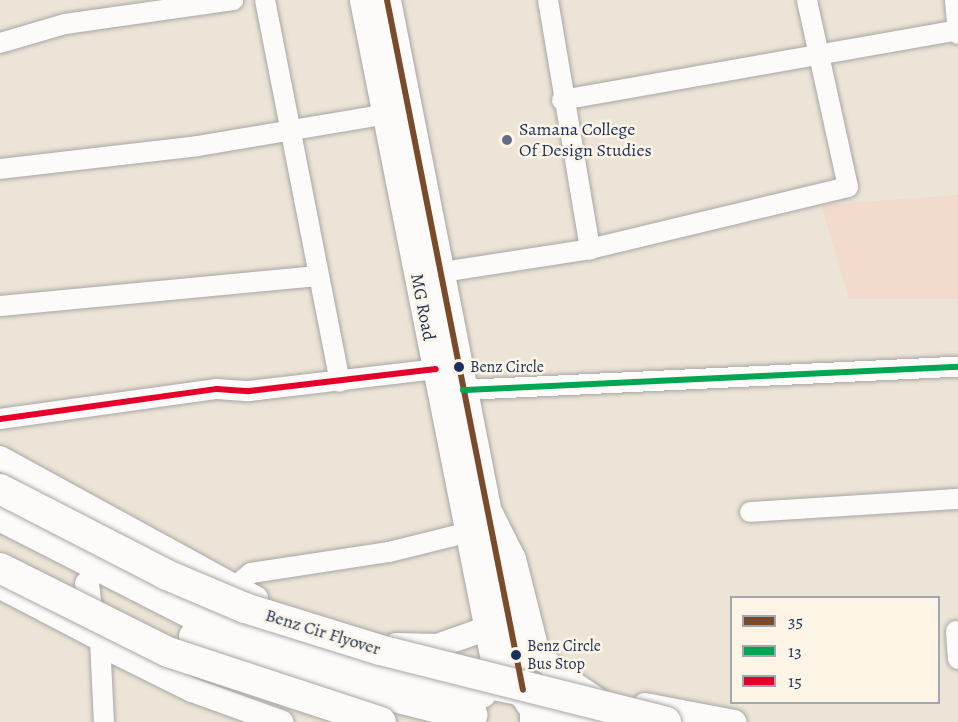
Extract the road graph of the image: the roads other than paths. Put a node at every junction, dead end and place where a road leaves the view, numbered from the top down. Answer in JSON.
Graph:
{"nodes":[{"id":1,"x":233,"y":0,"type":"edge"},
{"id":2,"x":266,"y":0,"type":"edge"},
{"id":3,"x":363,"y":0,"type":"edge"},
{"id":4,"x":387,"y":0,"type":"edge"},
{"id":5,"x":548,"y":0,"type":"edge"},
{"id":6,"x":807,"y":0,"type":"edge"},
{"id":7,"x":954,"y":0,"type":"edge"},
{"id":8,"x":958,"y":32,"type":"edge"},
{"id":9,"x":0,"y":43,"type":"edge"},
{"id":10,"x":815,"y":54,"type":"junction"},
{"id":11,"x":562,"y":100,"type":"junction"},
{"id":12,"x":398,"y":112,"type":"junction"},
{"id":13,"x":292,"y":131,"type":"junction"},
{"id":14,"x":0,"y":169,"type":"edge"},
{"id":15,"x":590,"y":249,"type":"junction"},
{"id":16,"x":442,"y":272,"type":"junction"},
{"id":17,"x":316,"y":276,"type":"junction"},
{"id":18,"x":0,"y":306,"type":"edge"},
{"id":19,"x":958,"y":367,"type":"edge"},
{"id":20,"x":436,"y":369,"type":"junction"},
{"id":21,"x":340,"y":381,"type":"junction"},
{"id":22,"x":463,"y":390,"type":"junction"},
{"id":23,"x":0,"y":418,"type":"edge"},
{"id":24,"x":0,"y":459,"type":"edge"},
{"id":25,"x":0,"y":489,"type":"edge"},
{"id":26,"x":958,"y":499,"type":"edge"},
{"id":27,"x":487,"y":508,"type":"junction"},
{"id":28,"x":750,"y":512,"type":"dead end"},
{"id":29,"x":0,"y":515,"type":"edge"},
{"id":30,"x":470,"y":532,"type":"junction"},
{"id":31,"x":0,"y":538,"type":"edge"},
{"id":32,"x":0,"y":568,"type":"edge"},
{"id":33,"x":87,"y":584,"type":"junction"},
{"id":34,"x":233,"y":588,"type":"junction"},
{"id":35,"x":0,"y":589,"type":"edge"},
{"id":36,"x":488,"y":628,"type":"junction"},
{"id":37,"x":951,"y":631,"type":"edge"},
{"id":38,"x":100,"y":641,"type":"junction"},
{"id":39,"x":958,"y":659,"type":"edge"},
{"id":40,"x":350,"y":686,"type":"junction"},
{"id":41,"x":502,"y":704,"type":"edge"},
{"id":42,"x":593,"y":710,"type":"edge"},
{"id":43,"x":104,"y":722,"type":"edge"},
{"id":44,"x":281,"y":722,"type":"edge"},
{"id":45,"x":364,"y":722,"type":"edge"},
{"id":46,"x":381,"y":722,"type":"edge"},
{"id":47,"x":614,"y":722,"type":"edge"},
{"id":48,"x":666,"y":722,"type":"edge"},
{"id":49,"x":734,"y":722,"type":"edge"}],
"edges":[{"from":1,"to":9,"type":"street"},
{"from":2,"to":13,"type":"street"},
{"from":3,"to":12,"type":"main road","name":"MG Road"},
{"from":4,"to":12,"type":"main road","name":"MG Road"},
{"from":5,"to":11,"type":"street"},
{"from":6,"to":10,"type":"street"},
{"from":7,"to":8,"type":"street"},
{"from":8,"to":10,"type":"street"},
{"from":10,"to":11,"type":"street"},
{"from":10,"to":15,"type":"street"},
{"from":11,"to":15,"type":"street"},
{"from":12,"to":13,"type":"street"},
{"from":12,"to":16,"type":"main road","name":"MG Road"},
{"from":12,"to":20,"type":"main road","name":"MG Road"},
{"from":13,"to":14,"type":"street"},
{"from":13,"to":17,"type":"street"},
{"from":15,"to":16,"type":"street"},
{"from":16,"to":22,"type":"main road","name":"MG Road"},
{"from":17,"to":18,"type":"street"},
{"from":17,"to":21,"type":"street"},
{"from":19,"to":22,"type":"street"},
{"from":20,"to":21,"type":"street"},
{"from":20,"to":30,"type":"main road","name":"MG Road"},
{"from":21,"to":23,"type":"street"},
{"from":22,"to":27,"type":"main road","name":"MG Road"},
{"from":24,"to":34,"type":"street"},
{"from":25,"to":48,"type":"main road","name":"Benz Cir Flyover","bridge":true},
{"from":26,"to":28,"type":"street"},
{"from":27,"to":41,"type":"main road","name":"MG Road"},
{"from":27,"to":42,"type":"street"},
{"from":29,"to":41,"type":"highway"},
{"from":30,"to":34,"type":"street"},
{"from":30,"to":36,"type":"main road","name":"MG Road"},
{"from":31,"to":33,"type":"highway"},
{"from":32,"to":46,"type":"main road","bridge":true},
{"from":33,"to":38,"type":"street"},
{"from":33,"to":40,"type":"highway"},
{"from":34,"to":36,"type":"street"},
{"from":35,"to":38,"type":"street"},
{"from":36,"to":41,"type":"main road","name":"MG Road"},
{"from":37,"to":39,"type":"street"},
{"from":38,"to":43,"type":"street"},
{"from":38,"to":44,"type":"street"},
{"from":40,"to":41,"type":"highway"},
{"from":40,"to":45,"type":"street"},
{"from":41,"to":42,"type":"main road"},
{"from":42,"to":47,"type":"street"},
{"from":42,"to":49,"type":"street"}]}
